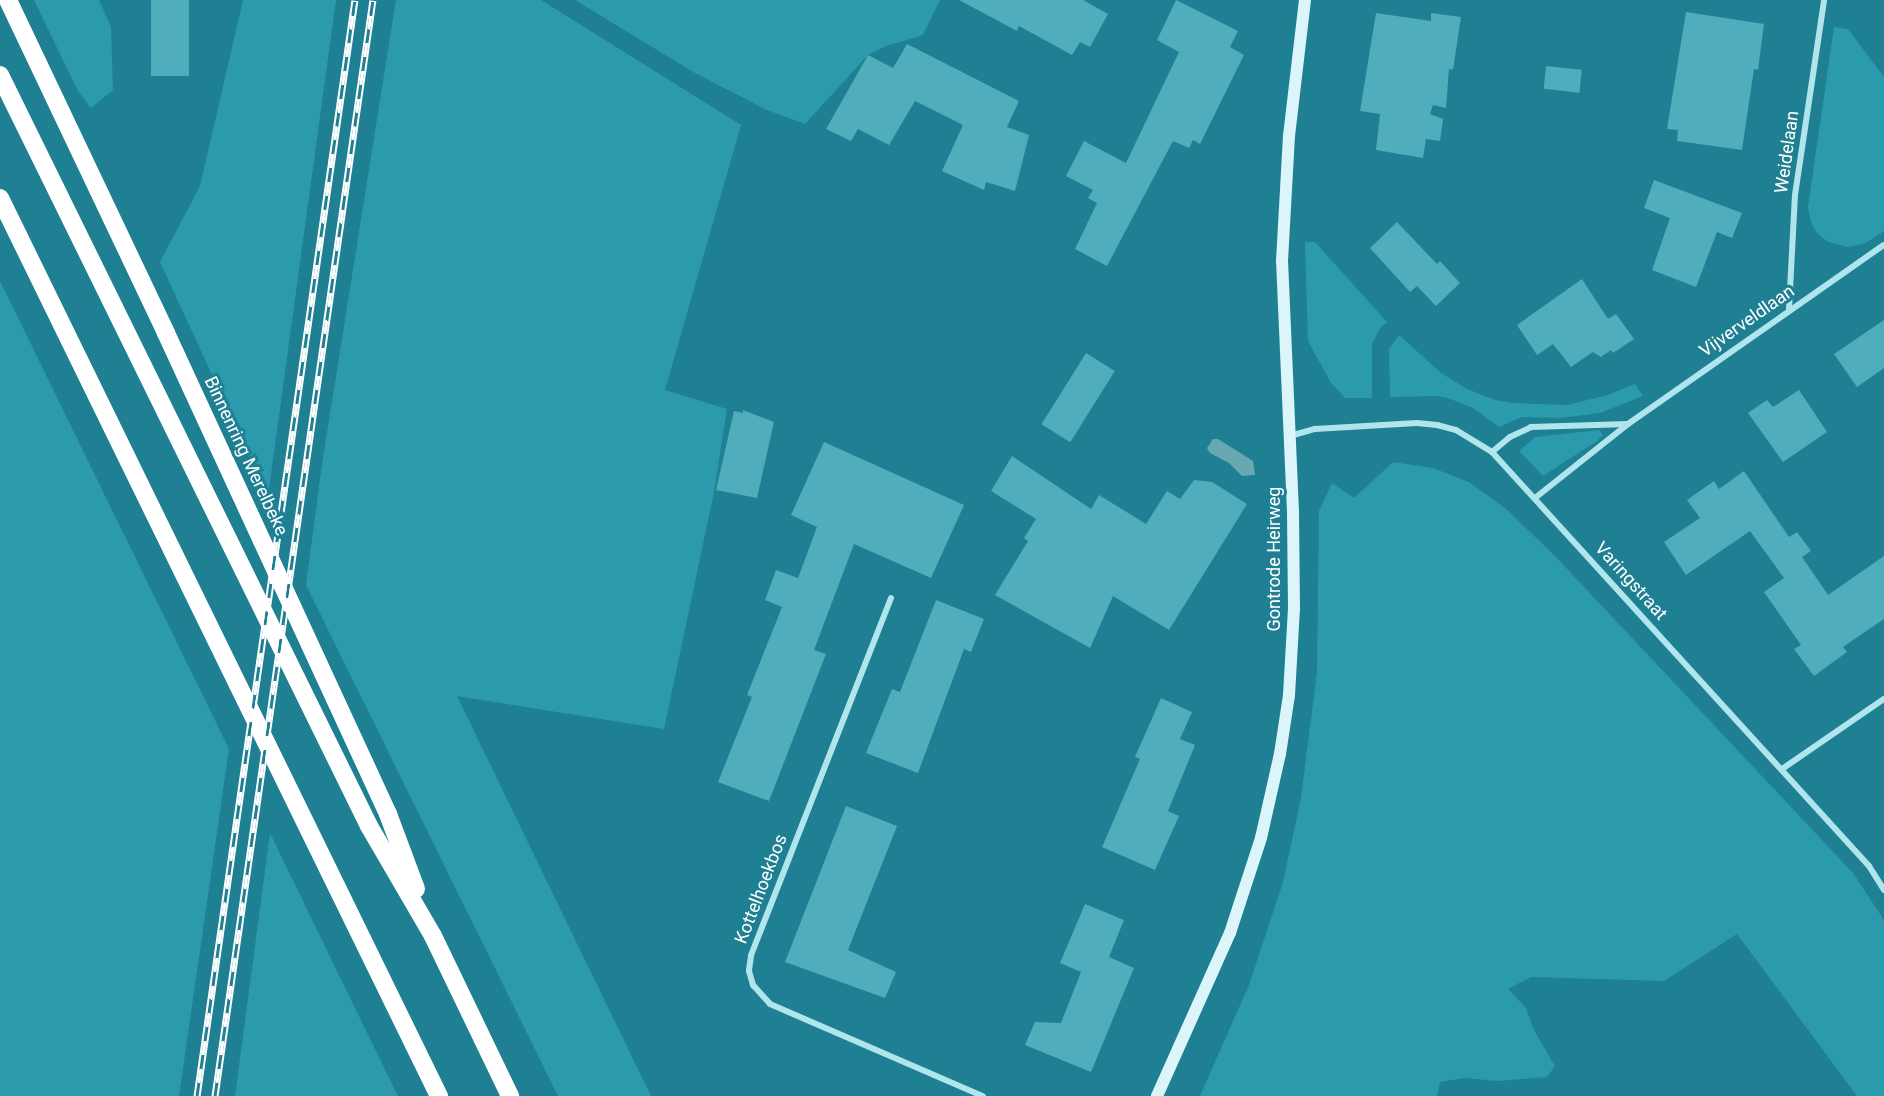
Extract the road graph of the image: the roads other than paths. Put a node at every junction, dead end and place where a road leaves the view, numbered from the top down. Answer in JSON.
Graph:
{"nodes":[{"id":1,"x":8,"y":0,"type":"edge"},
{"id":2,"x":1305,"y":0,"type":"edge"},
{"id":3,"x":1824,"y":0,"type":"edge"},
{"id":4,"x":0,"y":75,"type":"edge"},
{"id":5,"x":0,"y":198,"type":"edge"},
{"id":6,"x":1884,"y":245,"type":"edge"},
{"id":7,"x":1789,"y":309,"type":"junction"},
{"id":8,"x":1628,"y":424,"type":"junction"},
{"id":9,"x":1290,"y":436,"type":"junction"},
{"id":10,"x":1492,"y":452,"type":"junction"},
{"id":11,"x":1534,"y":498,"type":"junction"},
{"id":12,"x":891,"y":598,"type":"dead end"},
{"id":13,"x":1884,"y":699,"type":"edge"},
{"id":14,"x":1782,"y":769,"type":"junction"},
{"id":15,"x":1884,"y":890,"type":"edge"},
{"id":16,"x":433,"y":936,"type":"junction"},
{"id":17,"x":439,"y":1096,"type":"edge"},
{"id":18,"x":510,"y":1096,"type":"edge"},
{"id":19,"x":983,"y":1096,"type":"edge"},
{"id":20,"x":1157,"y":1096,"type":"edge"}],
"edges":[{"from":1,"to":16,"type":"highway","name":"Binnenring Merelbeke"},
{"from":2,"to":9,"type":"street","name":"Gontrode Heirweg"},
{"from":3,"to":7,"type":"street","name":"Weidelaan"},
{"from":4,"to":16,"type":"highway"},
{"from":5,"to":17,"type":"highway"},
{"from":6,"to":7,"type":"street","name":"Vijverveldlaan"},
{"from":7,"to":8,"type":"street","name":"Vijverveldlaan"},
{"from":8,"to":10,"type":"street"},
{"from":8,"to":11,"type":"street","name":"Vijverveldlaan"},
{"from":9,"to":10,"type":"street","name":"Varingstraat"},
{"from":9,"to":20,"type":"street","name":"Gontrode Heirweg"},
{"from":10,"to":11,"type":"street","name":"Varingstraat"},
{"from":11,"to":14,"type":"street","name":"Varingstraat"},
{"from":12,"to":19,"type":"street","name":"Kottelhoekbos"},
{"from":13,"to":14,"type":"street"},
{"from":14,"to":15,"type":"street","name":"Varingstraat"},
{"from":16,"to":18,"type":"highway"}]}
